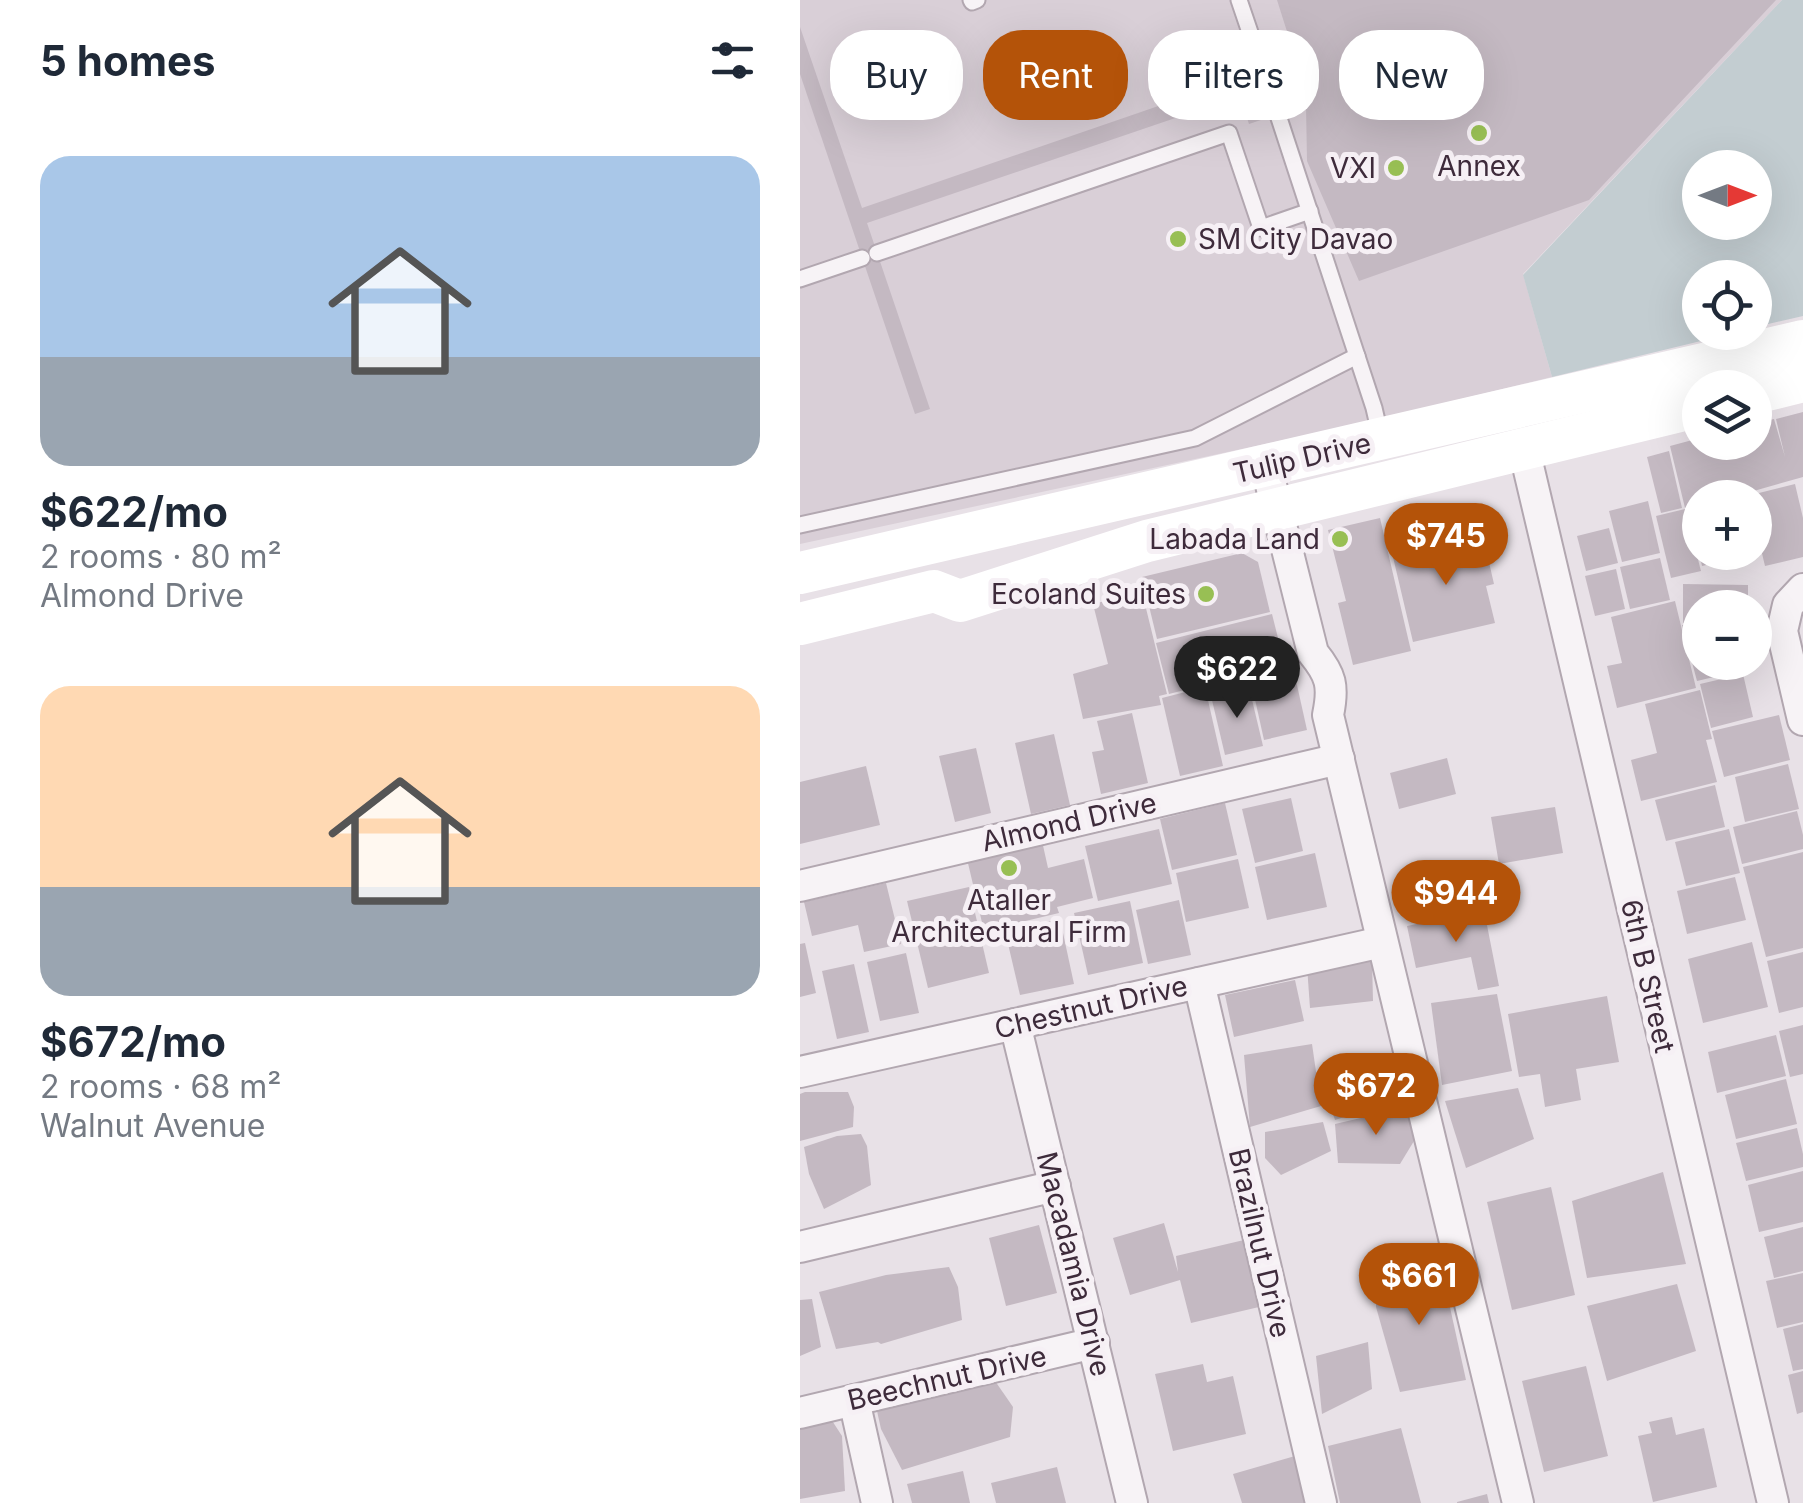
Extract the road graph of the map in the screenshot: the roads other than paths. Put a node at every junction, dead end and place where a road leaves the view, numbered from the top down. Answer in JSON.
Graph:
{"nodes":[{"id":1,"x":1239,"y":0,"type":"edge"},
{"id":2,"x":1249,"y":30,"type":"edge"},
{"id":3,"x":1280,"y":120,"type":"edge"},
{"id":4,"x":1310,"y":212,"type":"junction"},
{"id":5,"x":800,"y":279,"type":"edge"},
{"id":6,"x":1803,"y":341,"type":"edge"},
{"id":7,"x":1356,"y":356,"type":"junction"},
{"id":8,"x":1803,"y":381,"type":"edge"},
{"id":9,"x":1772,"y":389,"type":"edge"},
{"id":10,"x":1682,"y":410,"type":"edge"},
{"id":11,"x":1524,"y":449,"type":"junction"},
{"id":12,"x":1386,"y":461,"type":"junction"},
{"id":13,"x":1266,"y":466,"type":"junction"},
{"id":14,"x":1137,"y":497,"type":"junction"},
{"id":15,"x":1278,"y":509,"type":"junction"},
{"id":16,"x":800,"y":525,"type":"edge"},
{"id":17,"x":1147,"y":540,"type":"junction"},
{"id":18,"x":800,"y":574,"type":"edge"},
{"id":19,"x":1803,"y":589,"type":"edge"},
{"id":20,"x":800,"y":624,"type":"edge"},
{"id":21,"x":1803,"y":720,"type":"edge"},
{"id":22,"x":1338,"y":759,"type":"junction"},
{"id":23,"x":800,"y":886,"type":"edge"},
{"id":24,"x":1382,"y":942,"type":"junction"},
{"id":25,"x":1199,"y":983,"type":"junction"},
{"id":26,"x":1015,"y":1024,"type":"junction"},
{"id":27,"x":800,"y":1072,"type":"edge"},
{"id":28,"x":1055,"y":1186,"type":"junction"},
{"id":29,"x":800,"y":1246,"type":"edge"},
{"id":30,"x":1094,"y":1343,"type":"junction"},
{"id":31,"x":854,"y":1400,"type":"junction"},
{"id":32,"x":800,"y":1413,"type":"edge"},
{"id":33,"x":877,"y":1503,"type":"edge"},
{"id":34,"x":1132,"y":1503,"type":"edge"},
{"id":35,"x":1321,"y":1503,"type":"edge"},
{"id":36,"x":1518,"y":1503,"type":"edge"},
{"id":37,"x":1773,"y":1503,"type":"edge"}],
"edges":[{"from":1,"to":2,"type":"lane"},
{"from":3,"to":4,"type":"lane"},
{"from":4,"to":5,"type":"lane"},
{"from":4,"to":7,"type":"lane"},
{"from":6,"to":12,"type":"main road","name":"Tulip Drive"},
{"from":7,"to":12,"type":"lane"},
{"from":7,"to":16,"type":"lane"},
{"from":8,"to":9,"type":"main road"},
{"from":10,"to":11,"type":"main road","name":"Tulip Drive"},
{"from":11,"to":12,"type":"main road","name":"Tulip Drive"},
{"from":11,"to":37,"type":"street","name":"6th B Street"},
{"from":12,"to":13,"type":"main road","name":"Tulip Drive"},
{"from":12,"to":15,"type":"main road","name":"Tulip Drive"},
{"from":13,"to":14,"type":"main road","name":"Tulip Drive"},
{"from":13,"to":15,"type":"street"},
{"from":14,"to":17,"type":"main road"},
{"from":14,"to":18,"type":"main road","name":"Tulip Drive"},
{"from":15,"to":17,"type":"main road","name":"Tulip Drive"},
{"from":15,"to":22,"type":"street"},
{"from":17,"to":20,"type":"main road","name":"Tulip Drive"},
{"from":19,"to":21,"type":"street"},
{"from":22,"to":23,"type":"street","name":"Almond Drive"},
{"from":22,"to":24,"type":"street"},
{"from":24,"to":25,"type":"street","name":"Chestnut Drive"},
{"from":24,"to":36,"type":"street"},
{"from":25,"to":26,"type":"street","name":"Chestnut Drive"},
{"from":25,"to":35,"type":"street","name":"Brazilnut Drive"},
{"from":26,"to":27,"type":"street","name":"Chestnut Drive"},
{"from":26,"to":28,"type":"street","name":"Macadamia Drive"},
{"from":28,"to":29,"type":"street"},
{"from":28,"to":30,"type":"street","name":"Macadamia Drive"},
{"from":30,"to":31,"type":"street","name":"Beechnut Drive"},
{"from":30,"to":34,"type":"street","name":"Macadamia Drive"},
{"from":31,"to":32,"type":"street","name":"Beechnut Drive"},
{"from":31,"to":33,"type":"street"}]}
